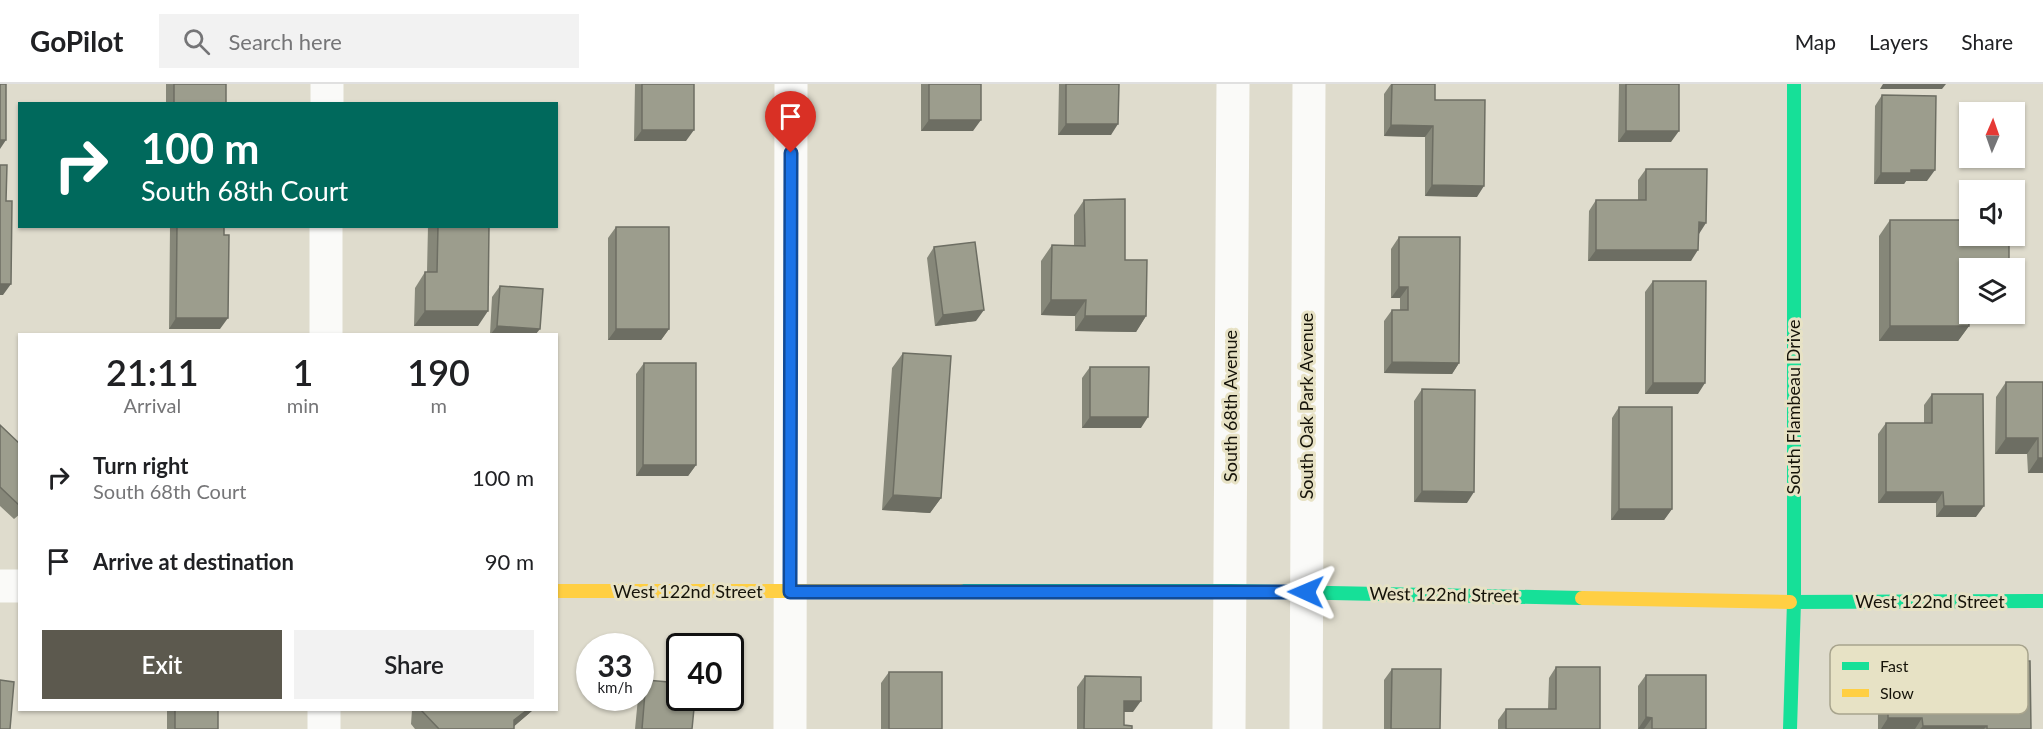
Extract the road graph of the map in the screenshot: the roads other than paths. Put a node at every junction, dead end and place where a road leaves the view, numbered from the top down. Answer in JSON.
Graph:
{"nodes":[{"id":1,"x":327,"y":84,"type":"edge"},
{"id":2,"x":791,"y":84,"type":"edge"},
{"id":3,"x":1233,"y":84,"type":"edge"},
{"id":4,"x":1309,"y":84,"type":"edge"},
{"id":5,"x":1794,"y":84,"type":"edge"},
{"id":6,"x":327,"y":102,"type":"edge"},
{"id":7,"x":326,"y":228,"type":"edge"},
{"id":8,"x":326,"y":333,"type":"edge"},
{"id":9,"x":0,"y":586,"type":"edge"},
{"id":10,"x":18,"y":586,"type":"edge"},
{"id":11,"x":558,"y":591,"type":"edge"},
{"id":12,"x":1230,"y":591,"type":"junction"},
{"id":13,"x":790,"y":592,"type":"junction"},
{"id":14,"x":1306,"y":592,"type":"junction"},
{"id":15,"x":1794,"y":602,"type":"junction"},
{"id":16,"x":2043,"y":602,"type":"edge"},
{"id":17,"x":324,"y":711,"type":"edge"},
{"id":18,"x":324,"y":729,"type":"edge"},
{"id":19,"x":790,"y":729,"type":"edge"},
{"id":20,"x":1229,"y":729,"type":"edge"},
{"id":21,"x":1306,"y":729,"type":"edge"},
{"id":22,"x":1790,"y":729,"type":"edge"}],
"edges":[{"from":1,"to":6,"type":"street"},
{"from":2,"to":13,"type":"street"},
{"from":3,"to":12,"type":"street","name":"South 68th Avenue"},
{"from":4,"to":14,"type":"street","name":"South Oak Park Avenue"},
{"from":5,"to":15,"type":"street","name":"South Flambeau Drive"},
{"from":7,"to":8,"type":"street"},
{"from":9,"to":10,"type":"street"},
{"from":11,"to":13,"type":"street","name":"West 122nd Street"},
{"from":12,"to":13,"type":"street","name":"West 122nd Street"},
{"from":12,"to":14,"type":"street","name":"West 122nd Street"},
{"from":12,"to":20,"type":"street","name":"South 68th Avenue"},
{"from":13,"to":19,"type":"street"},
{"from":14,"to":15,"type":"street","name":"West 122nd Street"},
{"from":14,"to":21,"type":"street","name":"South Oak Park Avenue"},
{"from":15,"to":16,"type":"street","name":"West 122nd Street"},
{"from":15,"to":22,"type":"street","name":"South Flambeau Drive"},
{"from":17,"to":18,"type":"street"}]}
